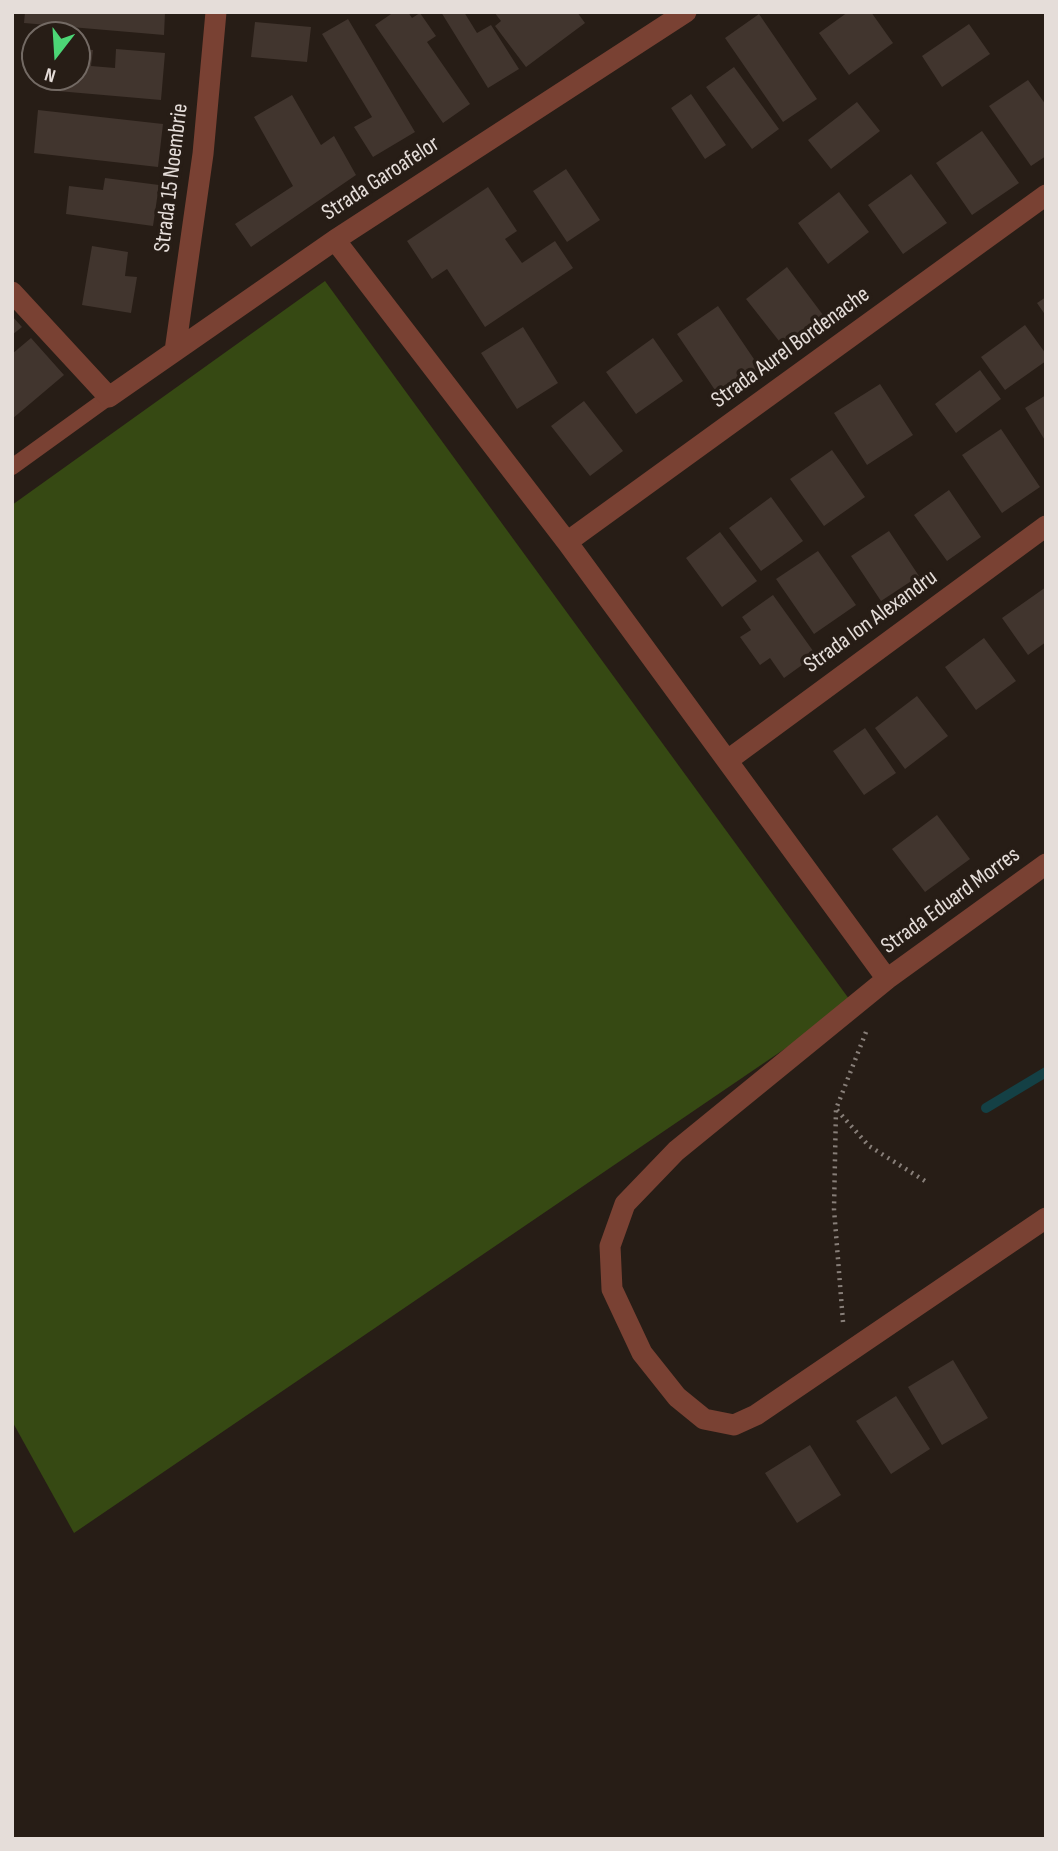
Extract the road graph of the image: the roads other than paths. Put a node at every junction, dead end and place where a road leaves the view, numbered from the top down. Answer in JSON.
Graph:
{"nodes":[{"id":1,"x":216,"y":12,"type":"edge"},
{"id":2,"x":687,"y":12,"type":"edge"},
{"id":3,"x":1046,"y":195,"type":"edge"},
{"id":4,"x":335,"y":240,"type":"junction"},
{"id":5,"x":12,"y":292,"type":"edge"},
{"id":6,"x":175,"y":351,"type":"junction"},
{"id":7,"x":108,"y":397,"type":"junction"},
{"id":8,"x":12,"y":467,"type":"edge"},
{"id":9,"x":1046,"y":526,"type":"edge"},
{"id":10,"x":567,"y":542,"type":"junction"},
{"id":11,"x":728,"y":760,"type":"junction"},
{"id":12,"x":1046,"y":864,"type":"edge"},
{"id":13,"x":887,"y":979,"type":"junction"},
{"id":14,"x":1046,"y":1218,"type":"edge"}],
"edges":[{"from":1,"to":6,"type":"street","name":"Strada 15 Noembrie"},
{"from":2,"to":4,"type":"street","name":"Strada Garoafelor"},
{"from":3,"to":10,"type":"street","name":"Strada Aurel Bordenache"},
{"from":4,"to":6,"type":"street","name":"Strada Garoafelor"},
{"from":4,"to":10,"type":"street"},
{"from":5,"to":7,"type":"street"},
{"from":6,"to":7,"type":"street","name":"Strada Garoafelor"},
{"from":7,"to":8,"type":"lane"},
{"from":9,"to":11,"type":"street","name":"Strada Ion Alexandru"},
{"from":10,"to":11,"type":"street"},
{"from":11,"to":13,"type":"street"},
{"from":12,"to":13,"type":"street","name":"Strada Eduard Morres"},
{"from":13,"to":14,"type":"street","name":"Strada Eduard Morres"}]}
